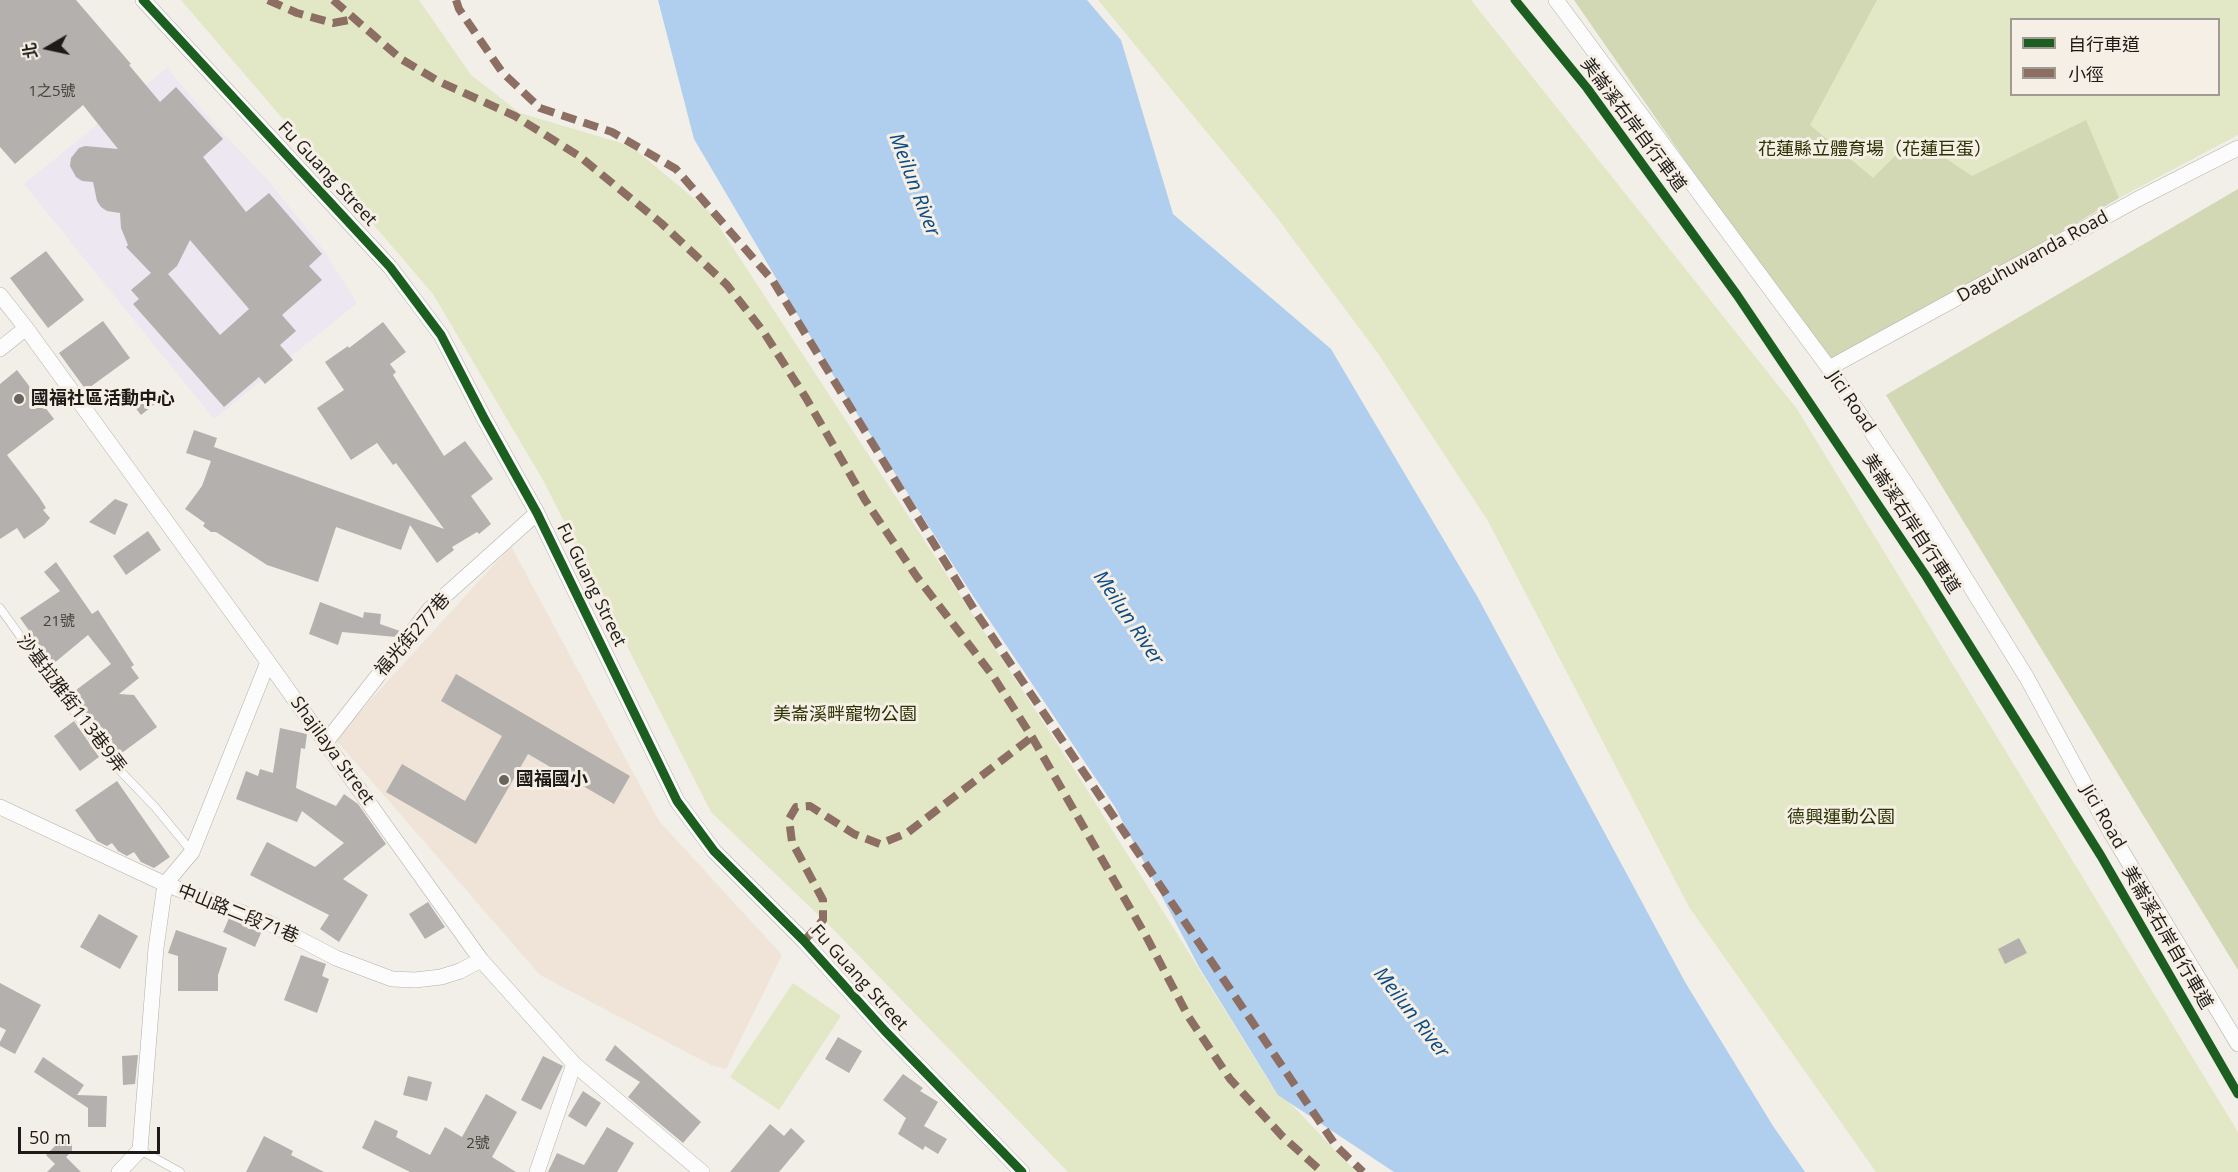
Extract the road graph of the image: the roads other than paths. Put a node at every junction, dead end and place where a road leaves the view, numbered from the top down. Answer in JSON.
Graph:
{"nodes":[{"id":1,"x":143,"y":0,"type":"edge"},
{"id":2,"x":1556,"y":0,"type":"edge"},
{"id":3,"x":2238,"y":148,"type":"edge"},
{"id":4,"x":0,"y":295,"type":"edge"},
{"id":5,"x":26,"y":328,"type":"junction"},
{"id":6,"x":0,"y":349,"type":"edge"},
{"id":7,"x":1829,"y":368,"type":"junction"},
{"id":8,"x":537,"y":513,"type":"junction"},
{"id":9,"x":0,"y":608,"type":"edge"},
{"id":10,"x":268,"y":662,"type":"junction"},
{"id":11,"x":326,"y":742,"type":"junction"},
{"id":12,"x":0,"y":807,"type":"edge"},
{"id":13,"x":192,"y":852,"type":"junction"},
{"id":14,"x":165,"y":884,"type":"junction"},
{"id":15,"x":481,"y":960,"type":"junction"},
{"id":16,"x":2238,"y":1044,"type":"edge"},
{"id":17,"x":574,"y":1064,"type":"junction"},
{"id":18,"x":140,"y":1150,"type":"junction"},
{"id":19,"x":119,"y":1172,"type":"edge"},
{"id":20,"x":180,"y":1172,"type":"edge"},
{"id":21,"x":537,"y":1172,"type":"edge"},
{"id":22,"x":702,"y":1172,"type":"edge"},
{"id":23,"x":1022,"y":1172,"type":"edge"}],
"edges":[{"from":1,"to":8,"type":"street","name":"Fu Guang Street"},
{"from":2,"to":7,"type":"street","name":"Jici Road"},
{"from":3,"to":7,"type":"street","name":"Daguhuwanda Road"},
{"from":4,"to":5,"type":"street","name":"Shajilaya Street"},
{"from":5,"to":6,"type":"street"},
{"from":5,"to":10,"type":"street","name":"Shajilaya Street"},
{"from":7,"to":16,"type":"street","name":"Jici Road"},
{"from":8,"to":11,"type":"street","name":"福光街277巷"},
{"from":8,"to":23,"type":"street","name":"Fu Guang Street"},
{"from":9,"to":13,"type":"lane","name":"沙基拉雅街113巷9弄"},
{"from":10,"to":11,"type":"street","name":"Shajilaya Street"},
{"from":10,"to":13,"type":"street"},
{"from":11,"to":15,"type":"street","name":"Shajilaya Street"},
{"from":12,"to":14,"type":"street","name":"中山路二段71巷"},
{"from":13,"to":14,"type":"street"},
{"from":14,"to":15,"type":"street","name":"中山路二段71巷"},
{"from":14,"to":18,"type":"street"},
{"from":15,"to":17,"type":"street","name":"Shajilaya Street"},
{"from":17,"to":21,"type":"street"},
{"from":17,"to":22,"type":"street","name":"Shajilaya Street"},
{"from":18,"to":19,"type":"street"},
{"from":18,"to":20,"type":"lane"}]}
